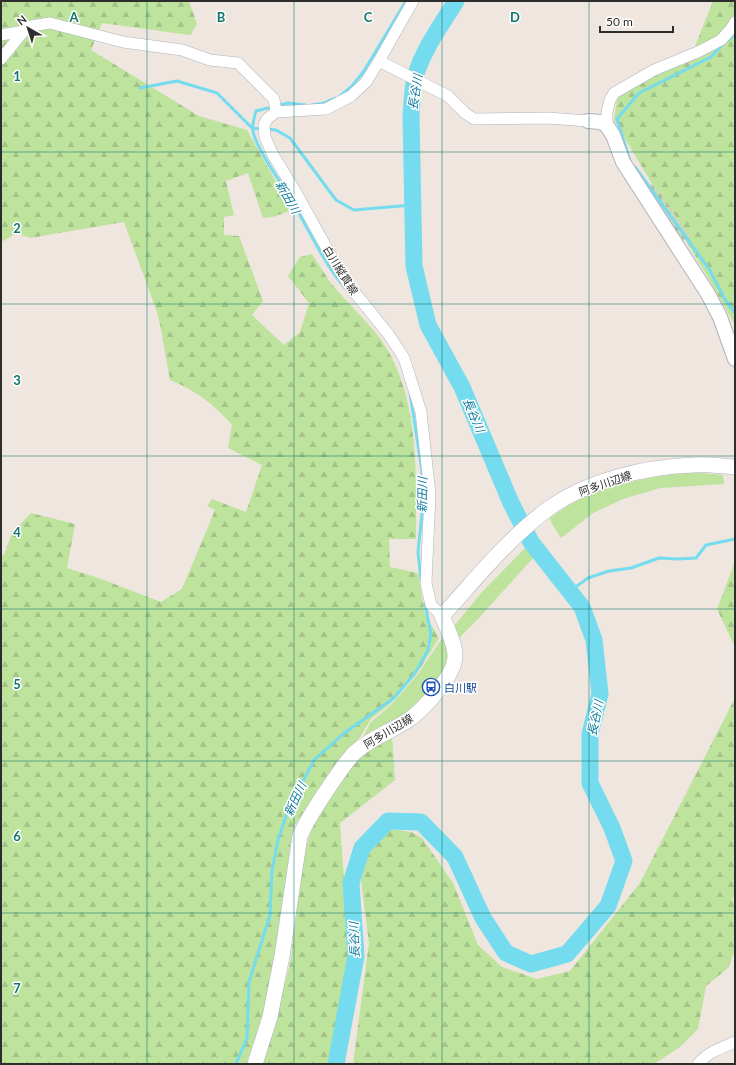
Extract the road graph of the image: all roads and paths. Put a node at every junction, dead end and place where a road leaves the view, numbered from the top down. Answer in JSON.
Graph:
{"nodes":[{"id":1,"x":413,"y":1,"type":"edge"},
{"id":2,"x":735,"y":22,"type":"edge"},
{"id":3,"x":24,"y":30,"type":"junction"},
{"id":4,"x":1,"y":35,"type":"edge"},
{"id":5,"x":1,"y":59,"type":"edge"},
{"id":6,"x":380,"y":61,"type":"junction"},
{"id":7,"x":275,"y":106,"type":"junction"},
{"id":8,"x":588,"y":121,"type":"joint"},
{"id":9,"x":607,"y":126,"type":"junction"},
{"id":10,"x":735,"y":359,"type":"edge"},
{"id":11,"x":735,"y":467,"type":"edge"},
{"id":12,"x":442,"y":616,"type":"junction"},
{"id":13,"x":735,"y":1042,"type":"edge"},
{"id":14,"x":255,"y":1064,"type":"edge"},
{"id":15,"x":698,"y":1064,"type":"edge"}],
"edges":[{"from":1,"to":6,"type":"street"},
{"from":2,"to":9,"type":"street"},
{"from":3,"to":4,"type":"street"},
{"from":3,"to":5,"type":"street"},
{"from":3,"to":7,"type":"street"},
{"from":6,"to":7,"type":"street"},
{"from":6,"to":8,"type":"street"},
{"from":7,"to":12,"type":"street","name":"白川縦貫線"},
{"from":8,"to":9,"type":"street"},
{"from":9,"to":10,"type":"street"},
{"from":11,"to":12,"type":"main road","name":"阿多川辺線"},
{"from":12,"to":14,"type":"main road","name":"阿多川辺線"},
{"from":13,"to":15,"type":"street"}]}
